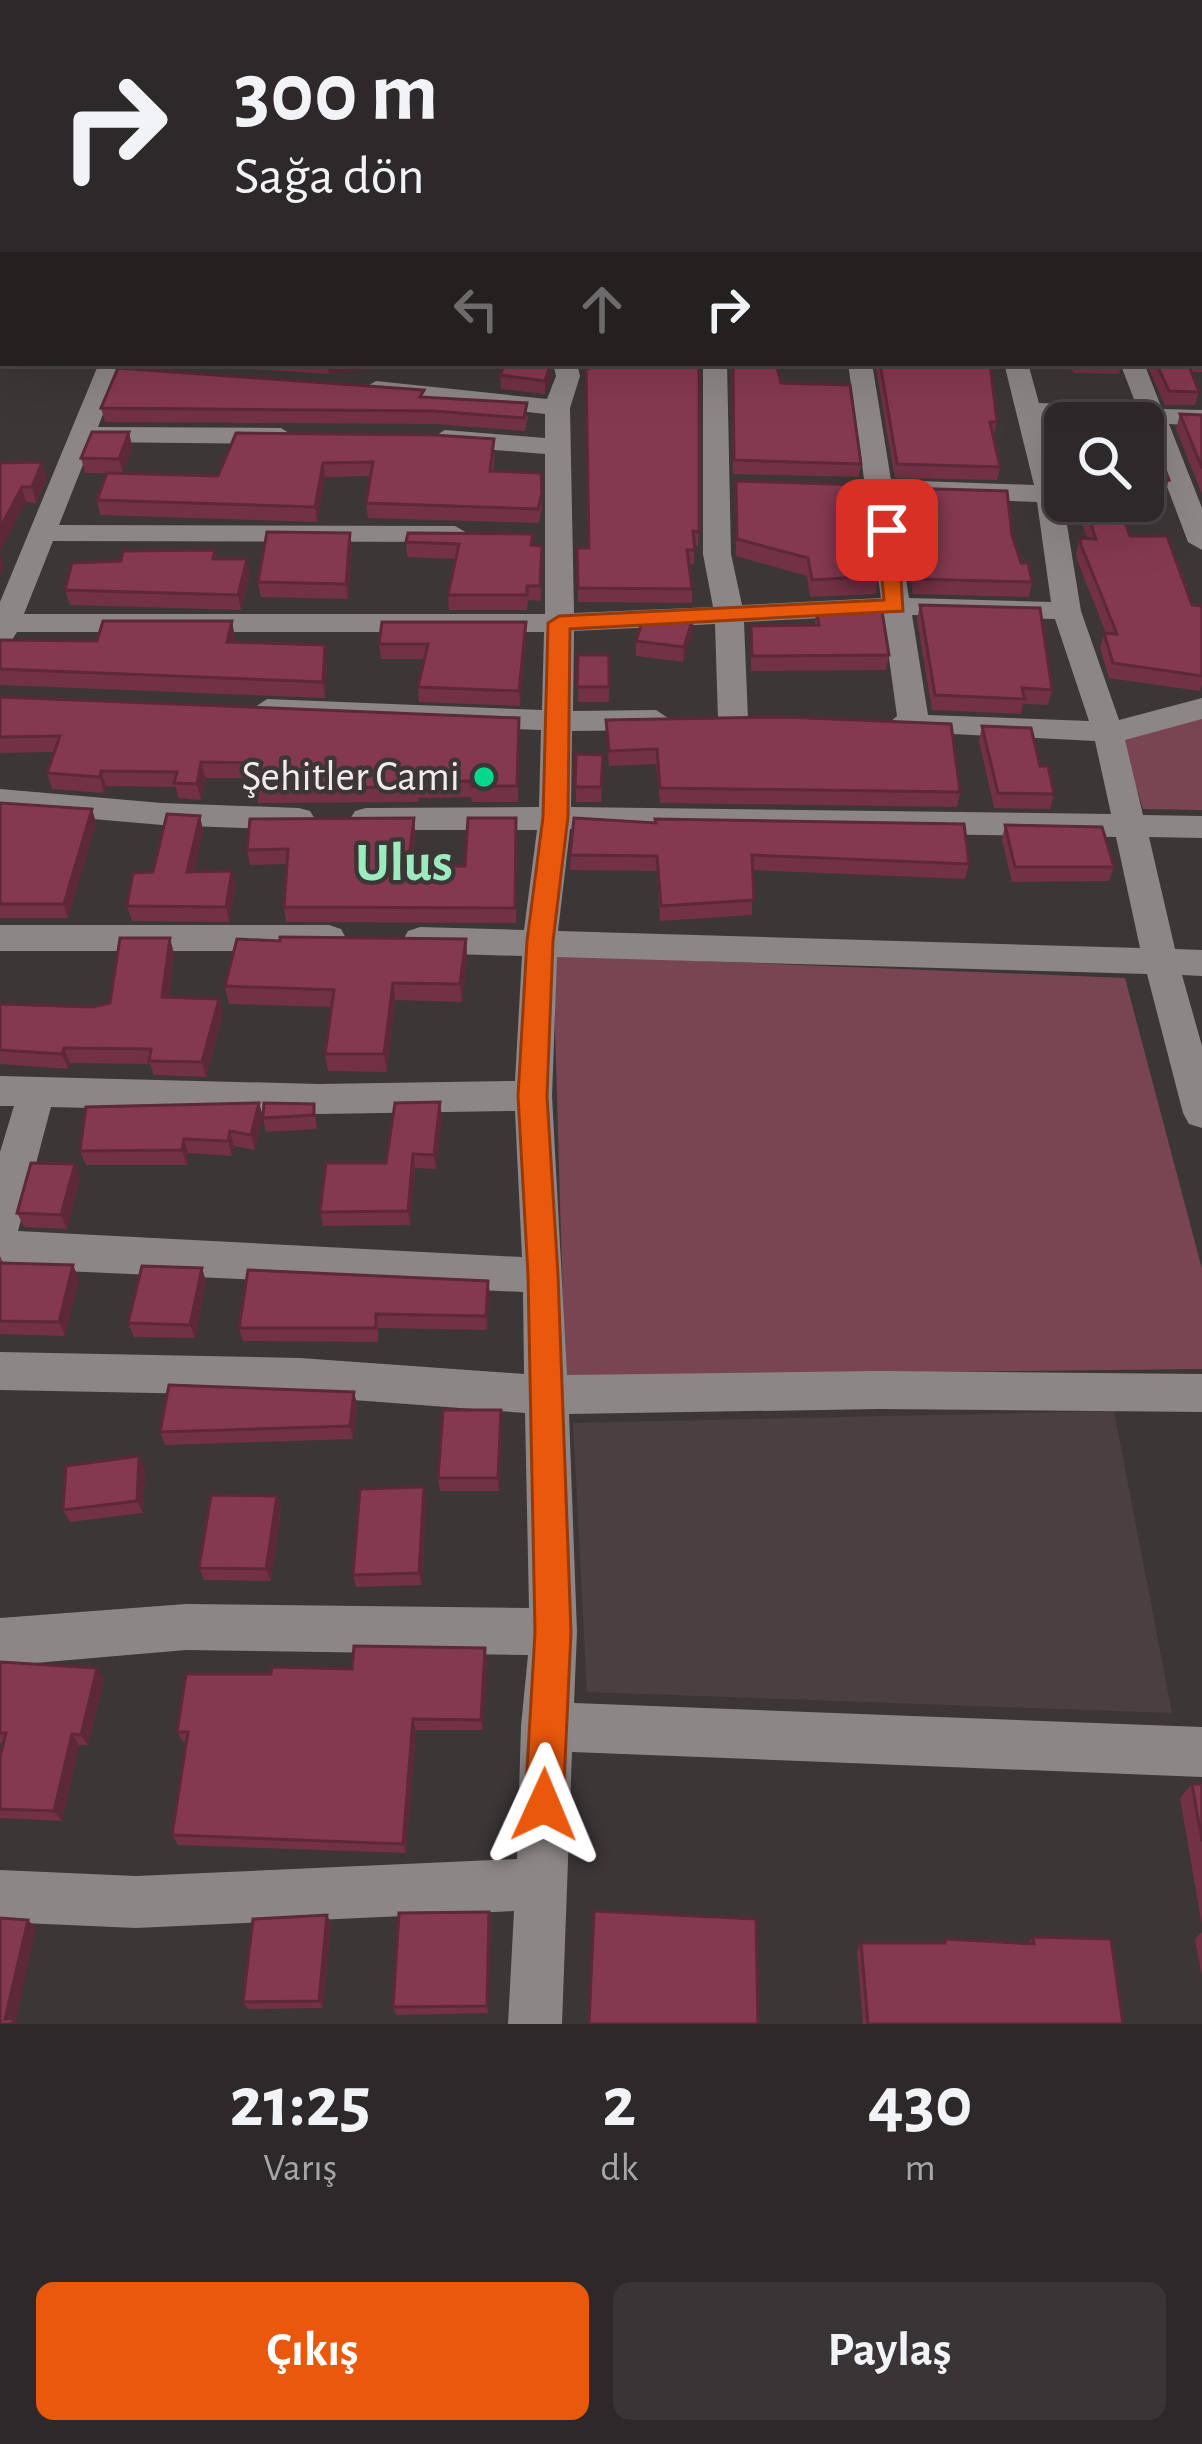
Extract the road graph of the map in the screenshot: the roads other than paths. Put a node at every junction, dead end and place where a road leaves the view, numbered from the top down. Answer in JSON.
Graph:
{"nodes":[{"id":1,"x":435,"y":366,"type":"edge"},
{"id":2,"x":715,"y":366,"type":"edge"},
{"id":3,"x":860,"y":366,"type":"edge"},
{"id":4,"x":1017,"y":366,"type":"edge"},
{"id":5,"x":1133,"y":366,"type":"edge"},
{"id":6,"x":118,"y":367,"type":"edge"},
{"id":7,"x":340,"y":385,"type":"edge"},
{"id":8,"x":444,"y":393,"type":"junction"},
{"id":9,"x":568,"y":393,"type":"edge"},
{"id":10,"x":1147,"y":402,"type":"edge"},
{"id":11,"x":1031,"y":410,"type":"junction"},
{"id":12,"x":1044,"y":411,"type":"edge"},
{"id":13,"x":1164,"y":418,"type":"edge"},
{"id":14,"x":1202,"y":418,"type":"edge"},
{"id":15,"x":80,"y":434,"type":"junction"},
{"id":16,"x":317,"y":436,"type":"edge"},
{"id":17,"x":1164,"y":446,"type":"edge"},
{"id":18,"x":1044,"y":471,"type":"edge"},
{"id":19,"x":835,"y":487,"type":"edge"},
{"id":20,"x":880,"y":487,"type":"junction"},
{"id":21,"x":1044,"y":494,"type":"edge"},
{"id":22,"x":1053,"y":522,"type":"edge"},
{"id":23,"x":39,"y":533,"type":"junction"},
{"id":24,"x":490,"y":535,"type":"edge"},
{"id":25,"x":1202,"y":542,"type":"edge"},
{"id":26,"x":896,"y":606,"type":"junction"},
{"id":27,"x":1067,"y":611,"type":"junction"},
{"id":28,"x":729,"y":614,"type":"junction"},
{"id":29,"x":559,"y":623,"type":"junction"},
{"id":30,"x":2,"y":630,"type":"edge"},
{"id":31,"x":235,"y":707,"type":"edge"},
{"id":32,"x":1202,"y":708,"type":"edge"},
{"id":33,"x":766,"y":718,"type":"edge"},
{"id":34,"x":709,"y":720,"type":"junction"},
{"id":35,"x":557,"y":721,"type":"junction"},
{"id":36,"x":872,"y":722,"type":"edge"},
{"id":37,"x":914,"y":725,"type":"junction"},
{"id":38,"x":1108,"y":732,"type":"junction"},
{"id":39,"x":0,"y":800,"type":"edge"},
{"id":40,"x":556,"y":817,"type":"junction"},
{"id":41,"x":1128,"y":826,"type":"junction"},
{"id":42,"x":1202,"y":827,"type":"edge"},
{"id":43,"x":0,"y":938,"type":"edge"},
{"id":44,"x":540,"y":941,"type":"junction"},
{"id":45,"x":1160,"y":958,"type":"junction"},
{"id":46,"x":1202,"y":963,"type":"edge"},
{"id":47,"x":18,"y":1092,"type":"edge"},
{"id":48,"x":532,"y":1096,"type":"junction"},
{"id":49,"x":1202,"y":1113,"type":"edge"},
{"id":50,"x":0,"y":1218,"type":"edge"},
{"id":51,"x":0,"y":1238,"type":"edge"},
{"id":52,"x":543,"y":1275,"type":"junction"},
{"id":53,"x":0,"y":1371,"type":"edge"},
{"id":54,"x":1202,"y":1393,"type":"edge"},
{"id":55,"x":544,"y":1396,"type":"junction"},
{"id":56,"x":553,"y":1632,"type":"junction"},
{"id":57,"x":0,"y":1642,"type":"edge"},
{"id":58,"x":545,"y":1726,"type":"junction"},
{"id":59,"x":1202,"y":1752,"type":"edge"},
{"id":60,"x":543,"y":1884,"type":"junction"},
{"id":61,"x":0,"y":1896,"type":"edge"},
{"id":62,"x":536,"y":2024,"type":"edge"}],
"edges":[{"from":1,"to":8,"type":"street"},
{"from":2,"to":28,"type":"street"},
{"from":3,"to":20,"type":"street"},
{"from":4,"to":11,"type":"street"},
{"from":5,"to":10,"type":"street"},
{"from":6,"to":15,"type":"street"},
{"from":7,"to":8,"type":"street"},
{"from":8,"to":9,"type":"street"},
{"from":8,"to":9,"type":"street"},
{"from":9,"to":29,"type":"street"},
{"from":11,"to":12,"type":"street"},
{"from":11,"to":18,"type":"street"},
{"from":13,"to":14,"type":"street"},
{"from":15,"to":16,"type":"street"},
{"from":15,"to":23,"type":"street"},
{"from":17,"to":25,"type":"street"},
{"from":19,"to":20,"type":"street"},
{"from":20,"to":21,"type":"street"},
{"from":20,"to":26,"type":"street"},
{"from":22,"to":27,"type":"street"},
{"from":23,"to":24,"type":"street"},
{"from":23,"to":30,"type":"street"},
{"from":26,"to":27,"type":"street"},
{"from":26,"to":28,"type":"street"},
{"from":26,"to":37,"type":"street"},
{"from":27,"to":38,"type":"street"},
{"from":28,"to":29,"type":"street"},
{"from":28,"to":34,"type":"street"},
{"from":29,"to":30,"type":"street"},
{"from":29,"to":35,"type":"street"},
{"from":31,"to":35,"type":"street"},
{"from":32,"to":38,"type":"street"},
{"from":33,"to":34,"type":"street"},
{"from":34,"to":35,"type":"street"},
{"from":35,"to":40,"type":"street"},
{"from":36,"to":37,"type":"street"},
{"from":37,"to":38,"type":"street"},
{"from":38,"to":41,"type":"street"},
{"from":39,"to":40,"type":"street"},
{"from":40,"to":41,"type":"street"},
{"from":40,"to":44,"type":"street"},
{"from":41,"to":42,"type":"street"},
{"from":41,"to":45,"type":"street"},
{"from":43,"to":44,"type":"street"},
{"from":44,"to":45,"type":"street"},
{"from":44,"to":48,"type":"street"},
{"from":45,"to":46,"type":"street"},
{"from":45,"to":49,"type":"street"},
{"from":47,"to":48,"type":"street"},
{"from":47,"to":50,"type":"street"},
{"from":48,"to":52,"type":"street"},
{"from":51,"to":52,"type":"street"},
{"from":52,"to":55,"type":"street"},
{"from":53,"to":55,"type":"street"},
{"from":54,"to":55,"type":"street"},
{"from":55,"to":56,"type":"street"},
{"from":56,"to":57,"type":"street"},
{"from":56,"to":58,"type":"street"},
{"from":58,"to":59,"type":"street"},
{"from":58,"to":60,"type":"street"},
{"from":60,"to":61,"type":"street"},
{"from":60,"to":62,"type":"street"}]}
